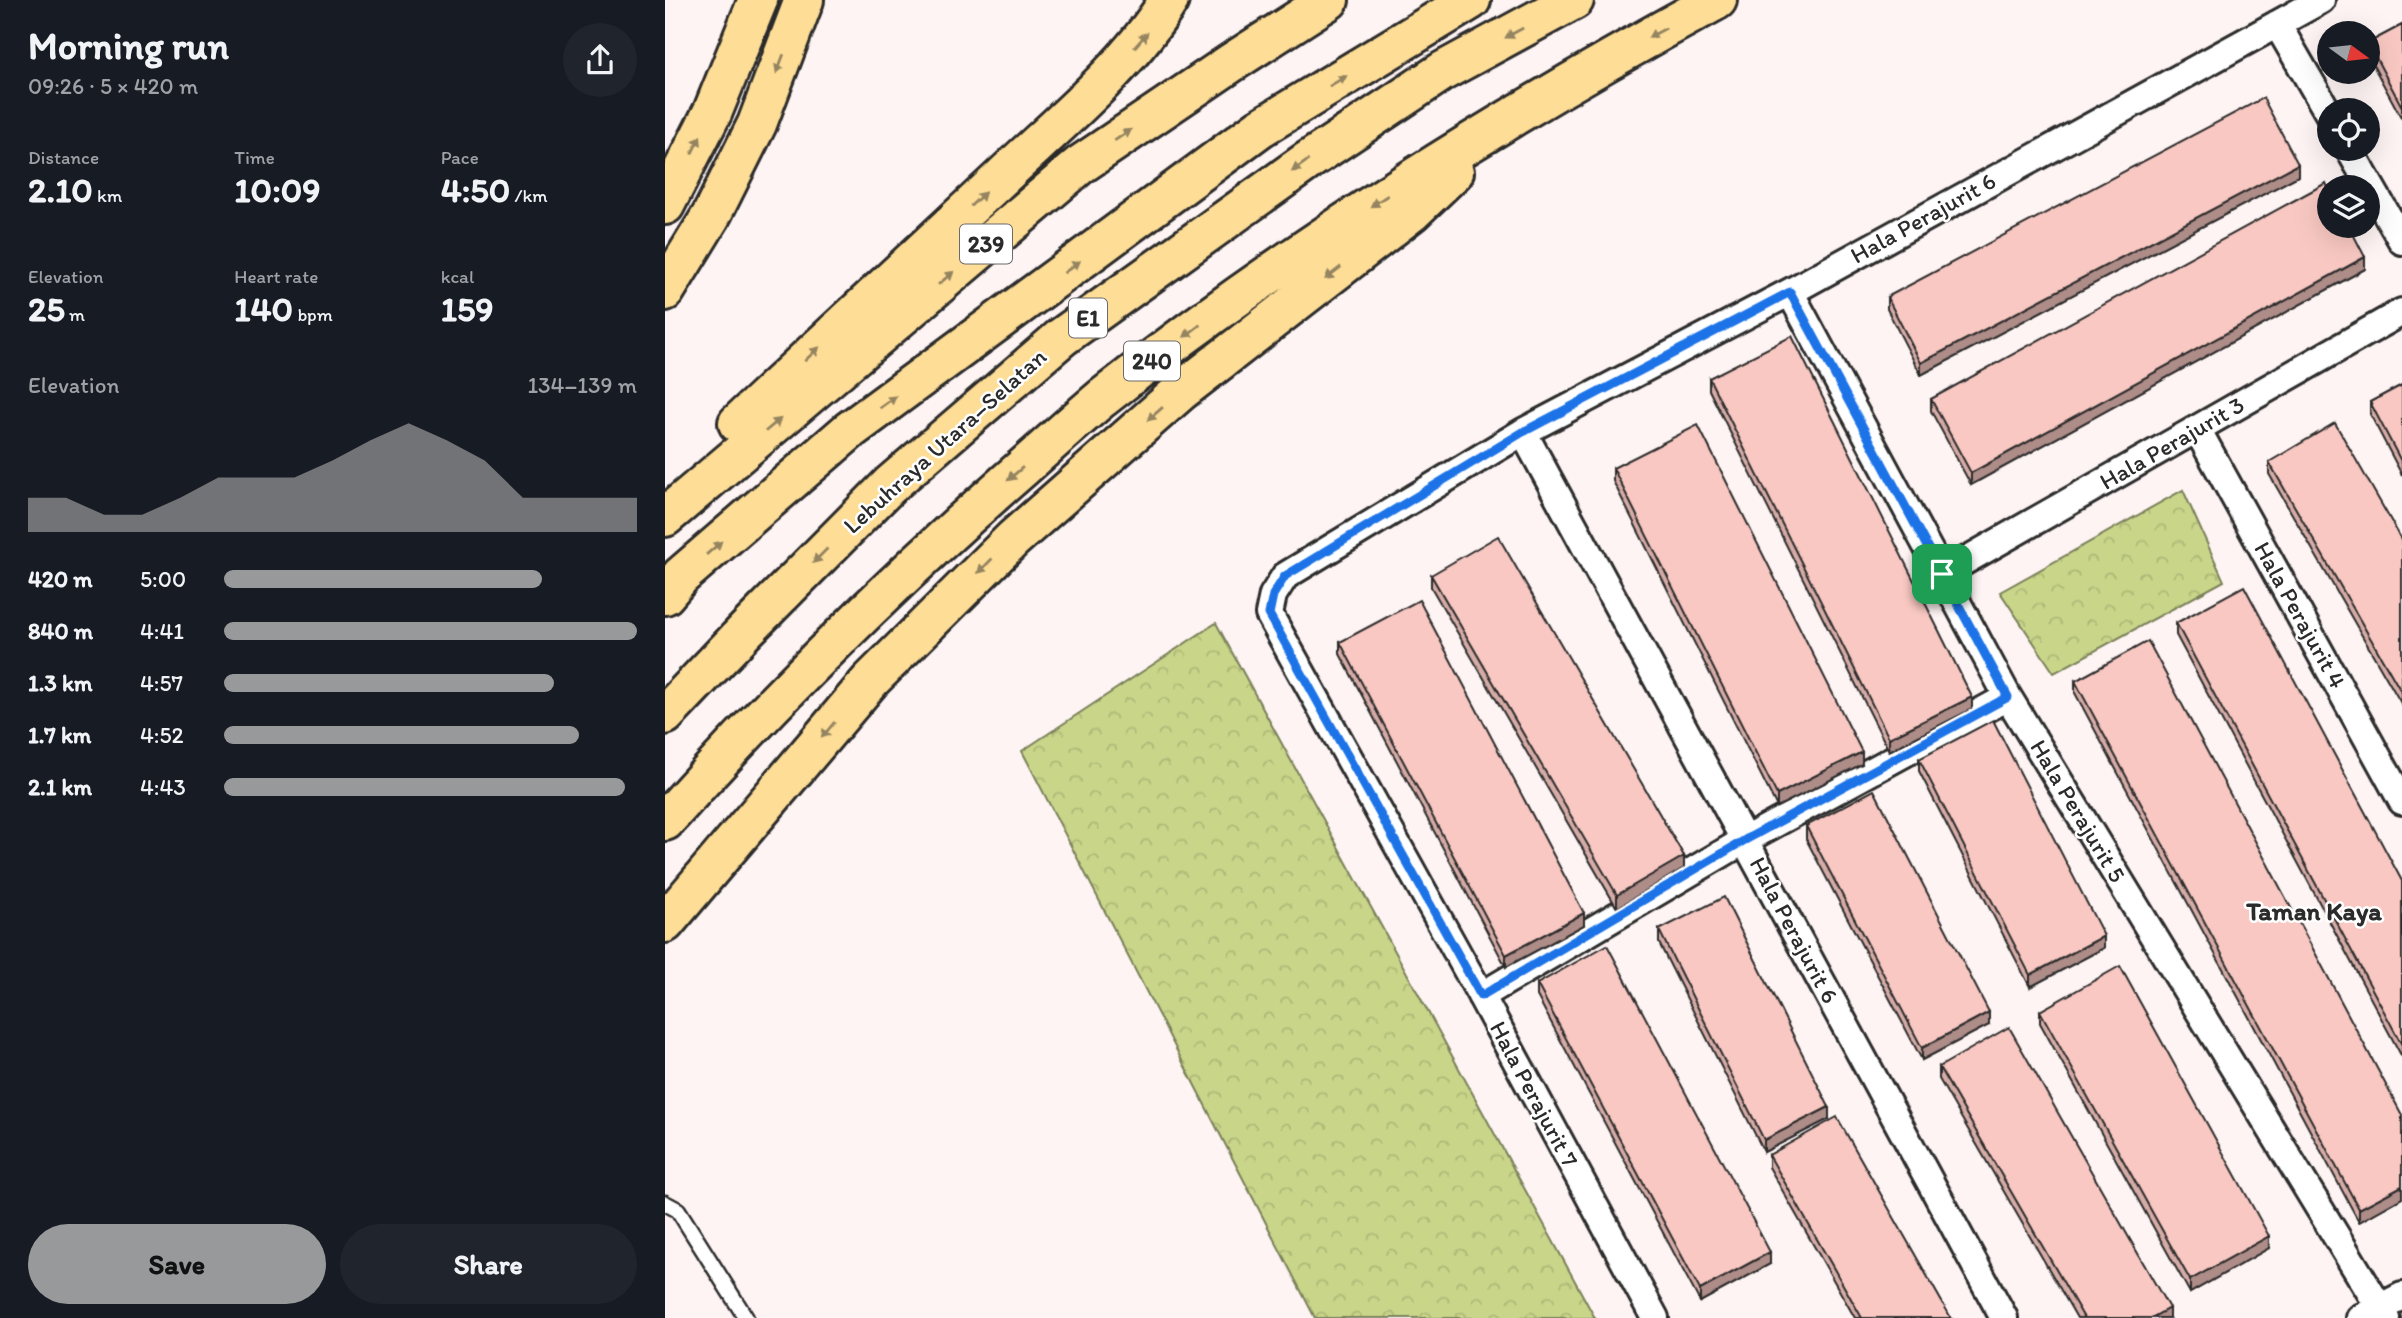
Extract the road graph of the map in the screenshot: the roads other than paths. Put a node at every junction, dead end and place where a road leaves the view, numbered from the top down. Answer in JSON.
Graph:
{"nodes":[{"id":1,"x":758,"y":0,"type":"edge"},
{"id":2,"x":804,"y":0,"type":"edge"},
{"id":3,"x":1169,"y":0,"type":"edge"},
{"id":4,"x":1329,"y":0,"type":"edge"},
{"id":5,"x":1471,"y":0,"type":"edge"},
{"id":6,"x":1574,"y":0,"type":"edge"},
{"id":7,"x":1717,"y":0,"type":"edge"},
{"id":8,"x":2321,"y":0,"type":"edge"},
{"id":9,"x":2277,"y":24,"type":"junction"},
{"id":10,"x":2320,"y":98,"type":"edge"},
{"id":11,"x":1513,"y":115,"type":"junction"},
{"id":12,"x":2356,"y":161,"type":"edge"},
{"id":13,"x":665,"y":205,"type":"edge"},
{"id":14,"x":2402,"y":241,"type":"edge"},
{"id":15,"x":665,"y":291,"type":"edge"},
{"id":16,"x":1790,"y":292,"type":"junction"},
{"id":17,"x":2402,"y":312,"type":"edge"},
{"id":18,"x":2197,"y":429,"type":"junction"},
{"id":19,"x":1523,"y":432,"type":"junction"},
{"id":20,"x":665,"y":511,"type":"edge"},
{"id":21,"x":665,"y":517,"type":"edge"},
{"id":22,"x":1942,"y":574,"type":"junction"},
{"id":23,"x":1285,"y":576,"type":"joint"},
{"id":24,"x":665,"y":595,"type":"edge"},
{"id":25,"x":2008,"y":697,"type":"junction"},
{"id":26,"x":665,"y":715,"type":"edge"},
{"id":27,"x":2402,"y":801,"type":"edge"},
{"id":28,"x":665,"y":821,"type":"edge"},
{"id":29,"x":1745,"y":840,"type":"junction"},
{"id":30,"x":665,"y":923,"type":"edge"},
{"id":31,"x":1481,"y":996,"type":"junction"},
{"id":32,"x":665,"y":1203,"type":"edge"},
{"id":33,"x":2382,"y":1310,"type":"edge"},
{"id":34,"x":746,"y":1318,"type":"edge"},
{"id":35,"x":1655,"y":1318,"type":"edge"},
{"id":36,"x":2004,"y":1318,"type":"edge"}],
"edges":[{"from":13,"to":1,"type":"main road","one_way":true},
{"from":2,"to":15,"type":"main road","one_way":true},
{"from":20,"to":3,"type":"main road","one_way":true},
{"from":21,"to":4,"type":"main road","number":"239","one_way":true},
{"from":24,"to":5,"type":"main road","number":"E1","one_way":true},
{"from":6,"to":26,"type":"main road","name":"Lebuhraya Utara–Selatan","number":"E1","one_way":true},
{"from":7,"to":11,"type":"main road","number":"240","one_way":true},
{"from":8,"to":9,"type":"street","name":"Hala Perajurit 6"},
{"from":9,"to":10,"type":"street"},
{"from":9,"to":16,"type":"street","name":"Hala Perajurit 6"},
{"from":11,"to":28,"type":"main road","number":"240","one_way":true},
{"from":11,"to":30,"type":"main road","one_way":true},
{"from":12,"to":14,"type":"street"},
{"from":16,"to":19,"type":"street","name":"Hala Perajurit 6"},
{"from":16,"to":22,"type":"street","name":"Hala Perajurit 5"},
{"from":17,"to":18,"type":"street","name":"Hala Perajurit 3"},
{"from":18,"to":22,"type":"street","name":"Hala Perajurit 3"},
{"from":18,"to":27,"type":"street","name":"Hala Perajurit 4"},
{"from":19,"to":23,"type":"street","name":"Hala Perajurit 6"},
{"from":19,"to":29,"type":"street","name":"Hala Perajurit 6"},
{"from":22,"to":25,"type":"street","name":"Hala Perajurit 5"},
{"from":23,"to":31,"type":"street","name":"Hala Perajurit 7"},
{"from":25,"to":29,"type":"street"},
{"from":25,"to":33,"type":"street","name":"Hala Perajurit 5"},
{"from":29,"to":31,"type":"street"},
{"from":29,"to":36,"type":"street","name":"Hala Perajurit 6"},
{"from":31,"to":35,"type":"street","name":"Hala Perajurit 7"},
{"from":32,"to":34,"type":"lane"}]}
